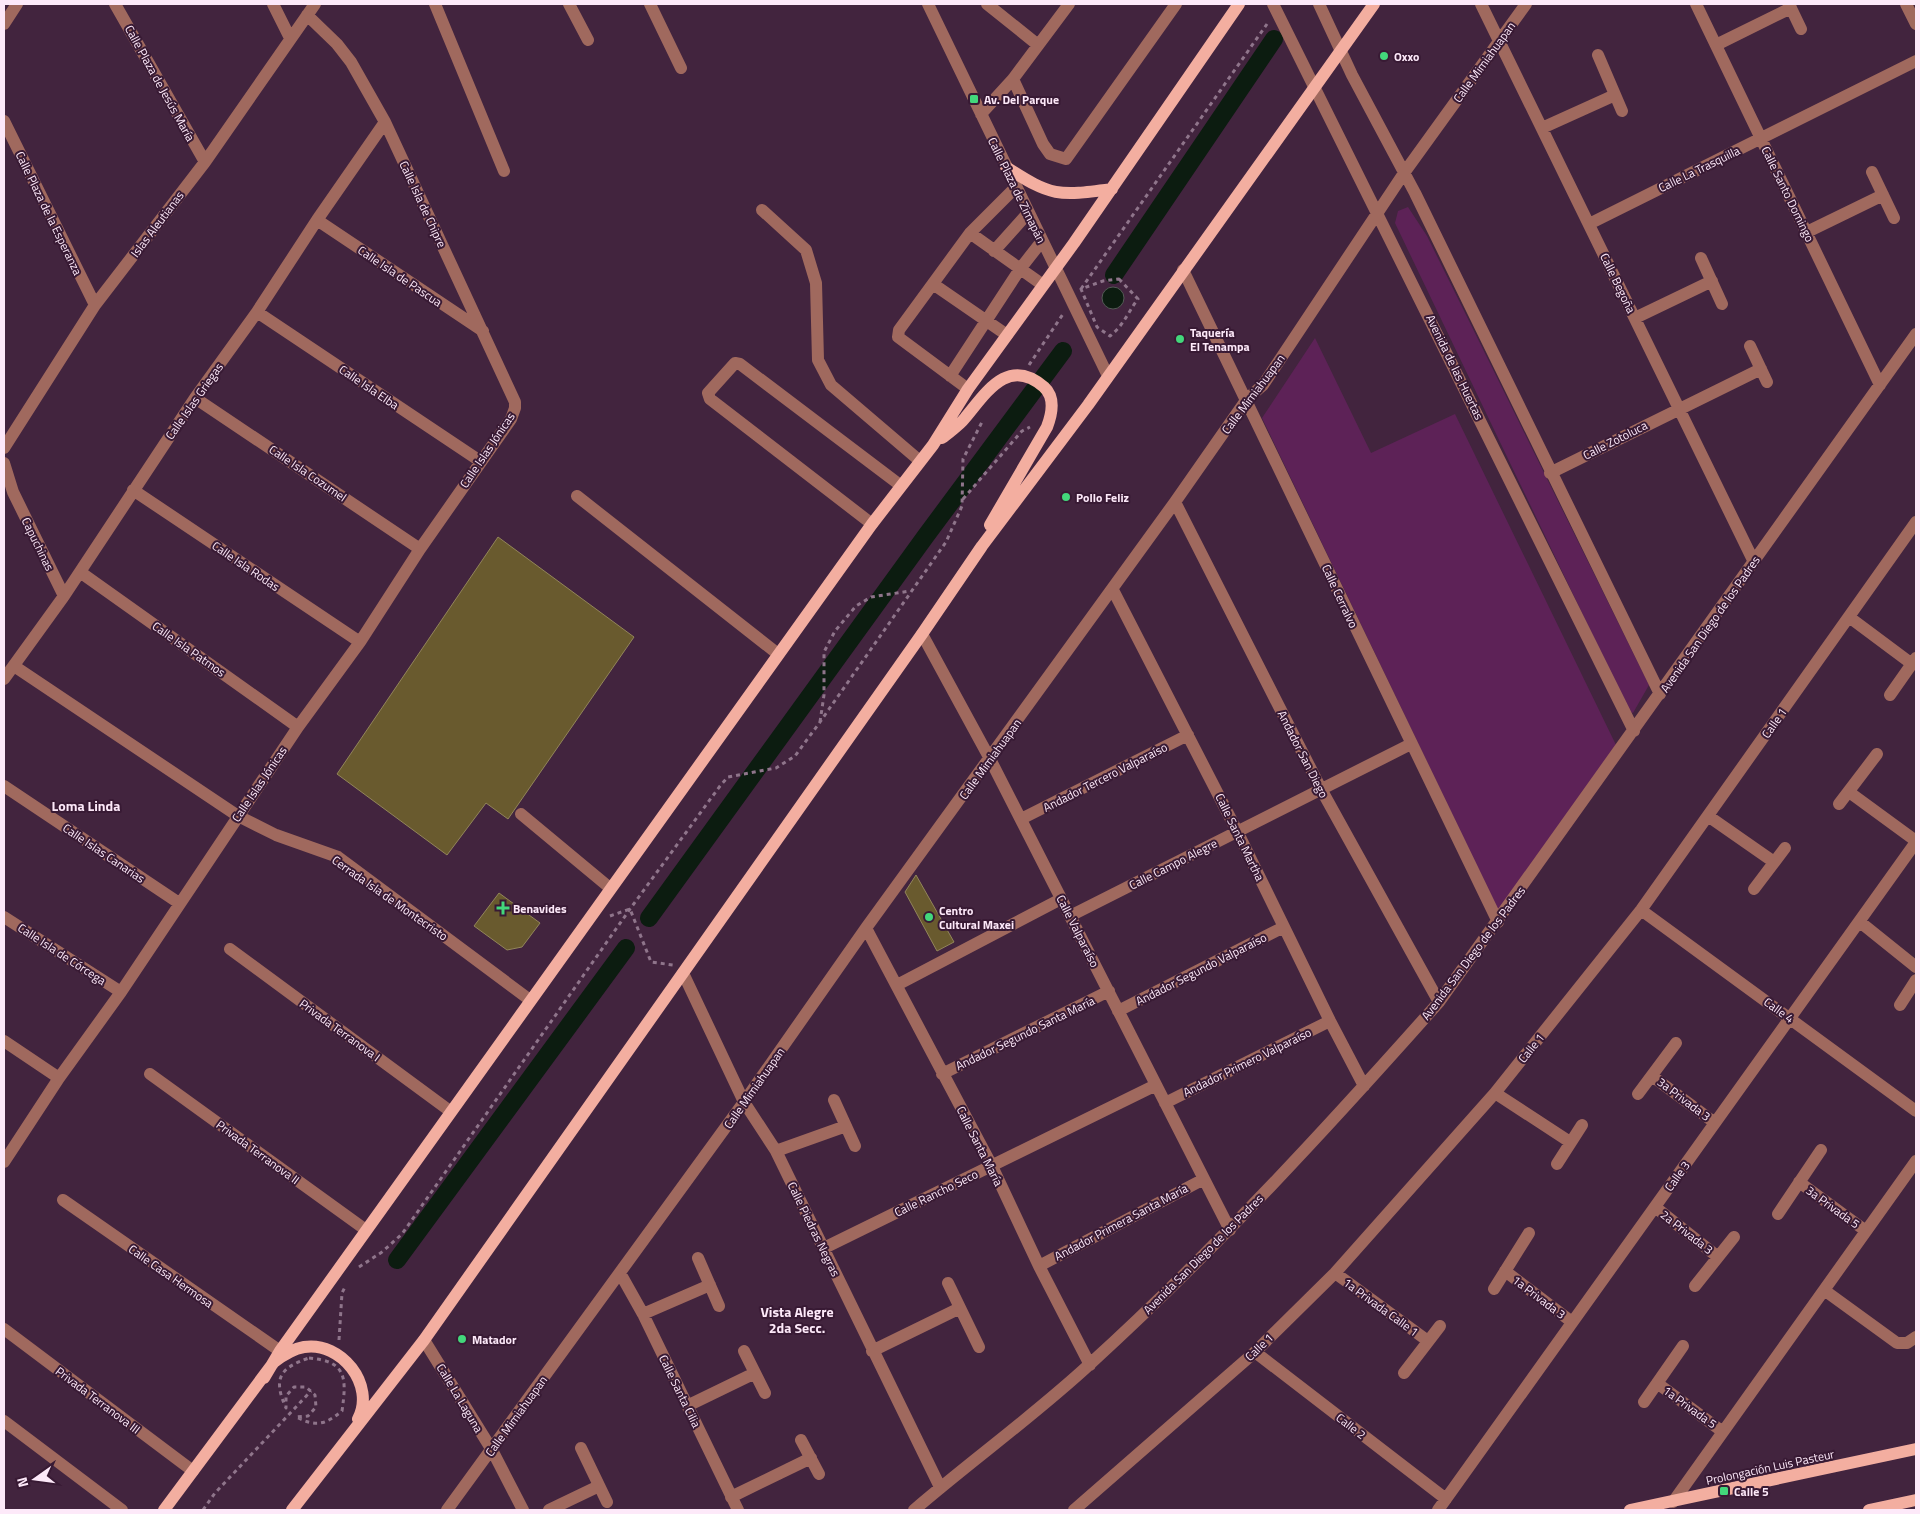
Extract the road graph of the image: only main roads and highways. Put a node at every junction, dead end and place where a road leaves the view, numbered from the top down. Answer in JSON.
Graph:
{"nodes":[{"id":1,"x":1239,"y":4,"type":"edge"},
{"id":2,"x":1374,"y":4,"type":"edge"},
{"id":3,"x":1006,"y":167,"type":"road end"},
{"id":4,"x":1112,"y":189,"type":"junction"},
{"id":5,"x":933,"y":446,"type":"junction"},
{"id":6,"x":982,"y":546,"type":"junction"},
{"id":7,"x":264,"y":1378,"type":"junction"},
{"id":8,"x":352,"y":1430,"type":"junction"},
{"id":9,"x":1916,"y":1449,"type":"edge"},
{"id":10,"x":1916,"y":1499,"type":"edge"},
{"id":11,"x":164,"y":1510,"type":"edge"},
{"id":12,"x":292,"y":1510,"type":"edge"},
{"id":13,"x":1630,"y":1510,"type":"edge"},
{"id":14,"x":1869,"y":1510,"type":"edge"}],
"edges":[{"from":1,"to":4,"type":"main road"},
{"from":2,"to":6,"type":"main road"},
{"from":3,"to":4,"type":"main road"},
{"from":4,"to":5,"type":"main road"},
{"from":5,"to":6,"type":"main road"},
{"from":5,"to":7,"type":"main road"},
{"from":6,"to":8,"type":"main road"},
{"from":7,"to":8,"type":"main road"},
{"from":7,"to":11,"type":"main road"},
{"from":8,"to":12,"type":"main road"},
{"from":9,"to":13,"type":"main road","name":"Prolongación Luis Pasteur"},
{"from":10,"to":14,"type":"main road"}]}
